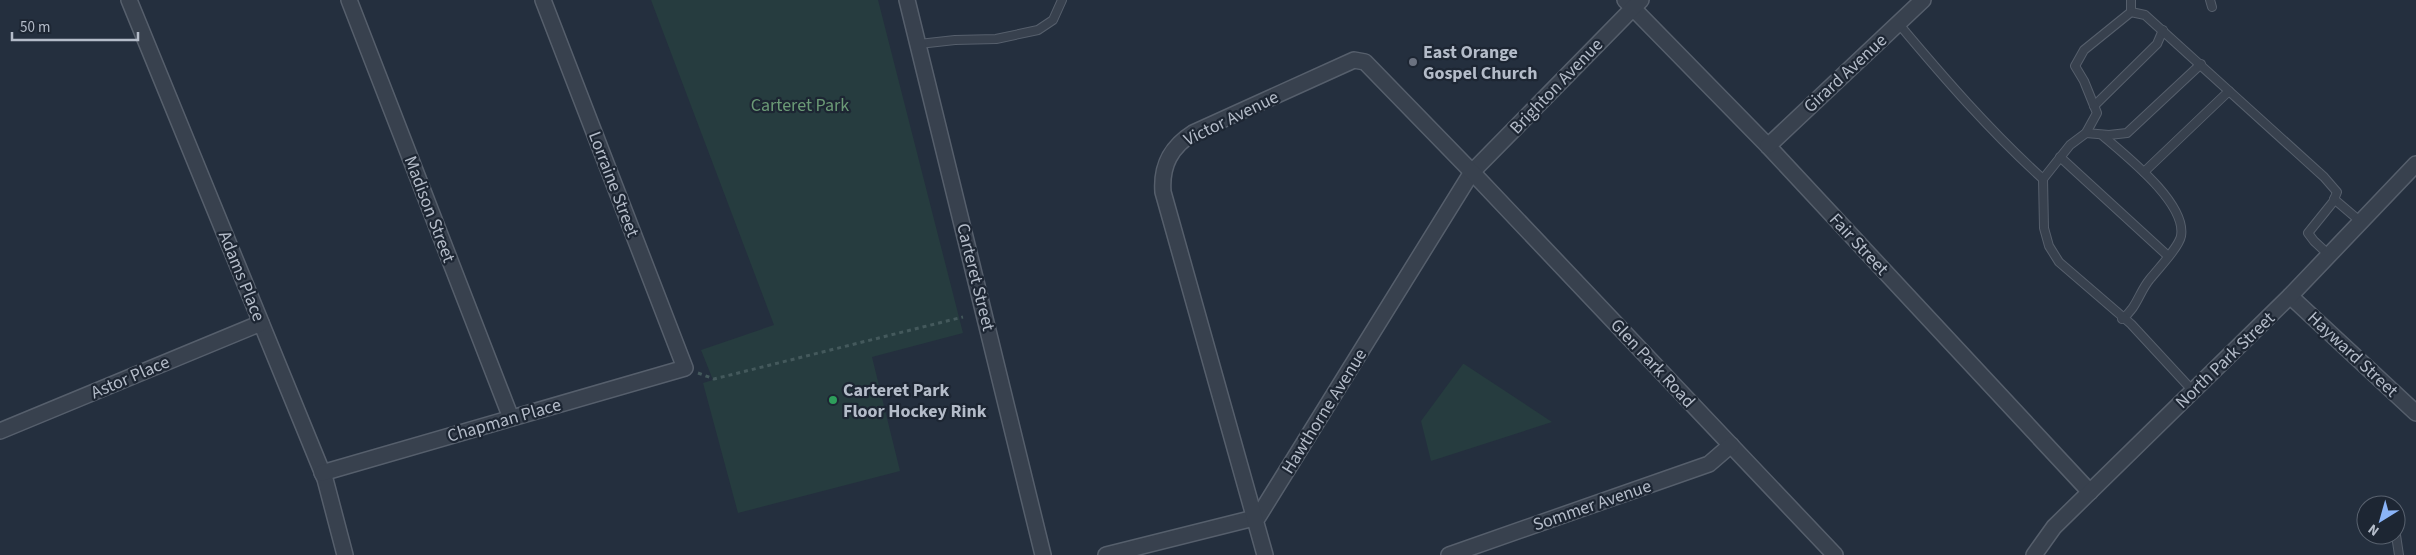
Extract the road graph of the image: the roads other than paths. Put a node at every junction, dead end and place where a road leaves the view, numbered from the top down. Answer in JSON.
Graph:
{"nodes":[{"id":1,"x":129,"y":0,"type":"edge"},
{"id":2,"x":349,"y":0,"type":"edge"},
{"id":3,"x":543,"y":0,"type":"edge"},
{"id":4,"x":907,"y":0,"type":"edge"},
{"id":5,"x":1062,"y":0,"type":"edge"},
{"id":6,"x":1923,"y":0,"type":"edge"},
{"id":7,"x":2130,"y":0,"type":"edge"},
{"id":8,"x":1633,"y":3,"type":"edge"},
{"id":9,"x":2131,"y":12,"type":"junction"},
{"id":10,"x":1898,"y":23,"type":"junction"},
{"id":11,"x":2163,"y":30,"type":"junction"},
{"id":12,"x":919,"y":44,"type":"junction"},
{"id":13,"x":2201,"y":64,"type":"junction"},
{"id":14,"x":2229,"y":91,"type":"junction"},
{"id":15,"x":2094,"y":106,"type":"junction"},
{"id":16,"x":2086,"y":133,"type":"junction"},
{"id":17,"x":2102,"y":134,"type":"junction"},
{"id":18,"x":1768,"y":146,"type":"junction"},
{"id":19,"x":2060,"y":157,"type":"junction"},
{"id":20,"x":2416,"y":164,"type":"edge"},
{"id":21,"x":1472,"y":172,"type":"junction"},
{"id":22,"x":2144,"y":172,"type":"junction"},
{"id":23,"x":2043,"y":179,"type":"junction"},
{"id":24,"x":2334,"y":199,"type":"junction"},
{"id":25,"x":2361,"y":222,"type":"junction"},
{"id":26,"x":2329,"y":255,"type":"junction"},
{"id":27,"x":2168,"y":256,"type":"junction"},
{"id":28,"x":2290,"y":296,"type":"junction"},
{"id":29,"x":2122,"y":319,"type":"junction"},
{"id":30,"x":261,"y":323,"type":"junction"},
{"id":31,"x":685,"y":368,"type":"joint"},
{"id":32,"x":2193,"y":391,"type":"junction"},
{"id":33,"x":2416,"y":413,"type":"edge"},
{"id":34,"x":511,"y":418,"type":"junction"},
{"id":35,"x":0,"y":431,"type":"edge"},
{"id":36,"x":1730,"y":445,"type":"junction"},
{"id":37,"x":322,"y":473,"type":"junction"},
{"id":38,"x":2090,"y":492,"type":"junction"},
{"id":39,"x":1254,"y":518,"type":"junction"},
{"id":40,"x":345,"y":555,"type":"edge"},
{"id":41,"x":1043,"y":555,"type":"edge"},
{"id":42,"x":1106,"y":555,"type":"edge"},
{"id":43,"x":1265,"y":555,"type":"edge"},
{"id":44,"x":1449,"y":555,"type":"edge"},
{"id":45,"x":1835,"y":555,"type":"edge"},
{"id":46,"x":2034,"y":555,"type":"edge"}],
"edges":[{"from":1,"to":30,"type":"street","name":"Adams Place"},
{"from":2,"to":34,"type":"street","name":"Madison Street"},
{"from":3,"to":31,"type":"street","name":"Lorraine Street"},
{"from":4,"to":12,"type":"street","name":"Carteret Street"},
{"from":5,"to":12,"type":"lane"},
{"from":6,"to":10,"type":"street","name":"Girard Avenue"},
{"from":7,"to":9,"type":"lane"},
{"from":8,"to":18,"type":"street","name":"Fair Street"},
{"from":8,"to":21,"type":"street","name":"Brighton Avenue"},
{"from":9,"to":11,"type":"lane"},
{"from":9,"to":15,"type":"lane"},
{"from":10,"to":18,"type":"street","name":"Girard Avenue"},
{"from":10,"to":23,"type":"lane"},
{"from":11,"to":13,"type":"lane"},
{"from":11,"to":15,"type":"lane"},
{"from":12,"to":41,"type":"street","name":"Carteret Street"},
{"from":13,"to":14,"type":"lane"},
{"from":13,"to":17,"type":"lane"},
{"from":14,"to":22,"type":"lane"},
{"from":14,"to":24,"type":"lane"},
{"from":15,"to":16,"type":"lane"},
{"from":16,"to":17,"type":"lane"},
{"from":16,"to":19,"type":"lane"},
{"from":17,"to":22,"type":"lane"},
{"from":18,"to":38,"type":"street","name":"Fair Street"},
{"from":19,"to":23,"type":"lane"},
{"from":19,"to":27,"type":"lane"},
{"from":20,"to":25,"type":"street","name":"North Park Street"},
{"from":21,"to":36,"type":"street","name":"Glen Park Road"},
{"from":21,"to":39,"type":"street","name":"Hawthorne Avenue"},
{"from":21,"to":39,"type":"street","name":"Victor Avenue"},
{"from":22,"to":27,"type":"lane"},
{"from":23,"to":29,"type":"lane"},
{"from":24,"to":25,"type":"lane"},
{"from":24,"to":26,"type":"lane"},
{"from":25,"to":26,"type":"street","name":"North Park Street"},
{"from":26,"to":28,"type":"street","name":"North Park Street"},
{"from":27,"to":29,"type":"lane"},
{"from":28,"to":32,"type":"street","name":"North Park Street"},
{"from":28,"to":33,"type":"street","name":"Hayward Street"},
{"from":29,"to":32,"type":"lane"},
{"from":30,"to":35,"type":"street","name":"Astor Place"},
{"from":30,"to":37,"type":"street","name":"Adams Place"},
{"from":31,"to":34,"type":"street","name":"Chapman Place"},
{"from":32,"to":38,"type":"street","name":"North Park Street"},
{"from":34,"to":37,"type":"street","name":"Chapman Place"},
{"from":36,"to":44,"type":"street","name":"Sommer Avenue"},
{"from":36,"to":45,"type":"street","name":"Glen Park Road"},
{"from":37,"to":40,"type":"street","name":"Adams Place"},
{"from":38,"to":46,"type":"street","name":"North Park Street"},
{"from":39,"to":42,"type":"street"},
{"from":39,"to":43,"type":"street"}]}
